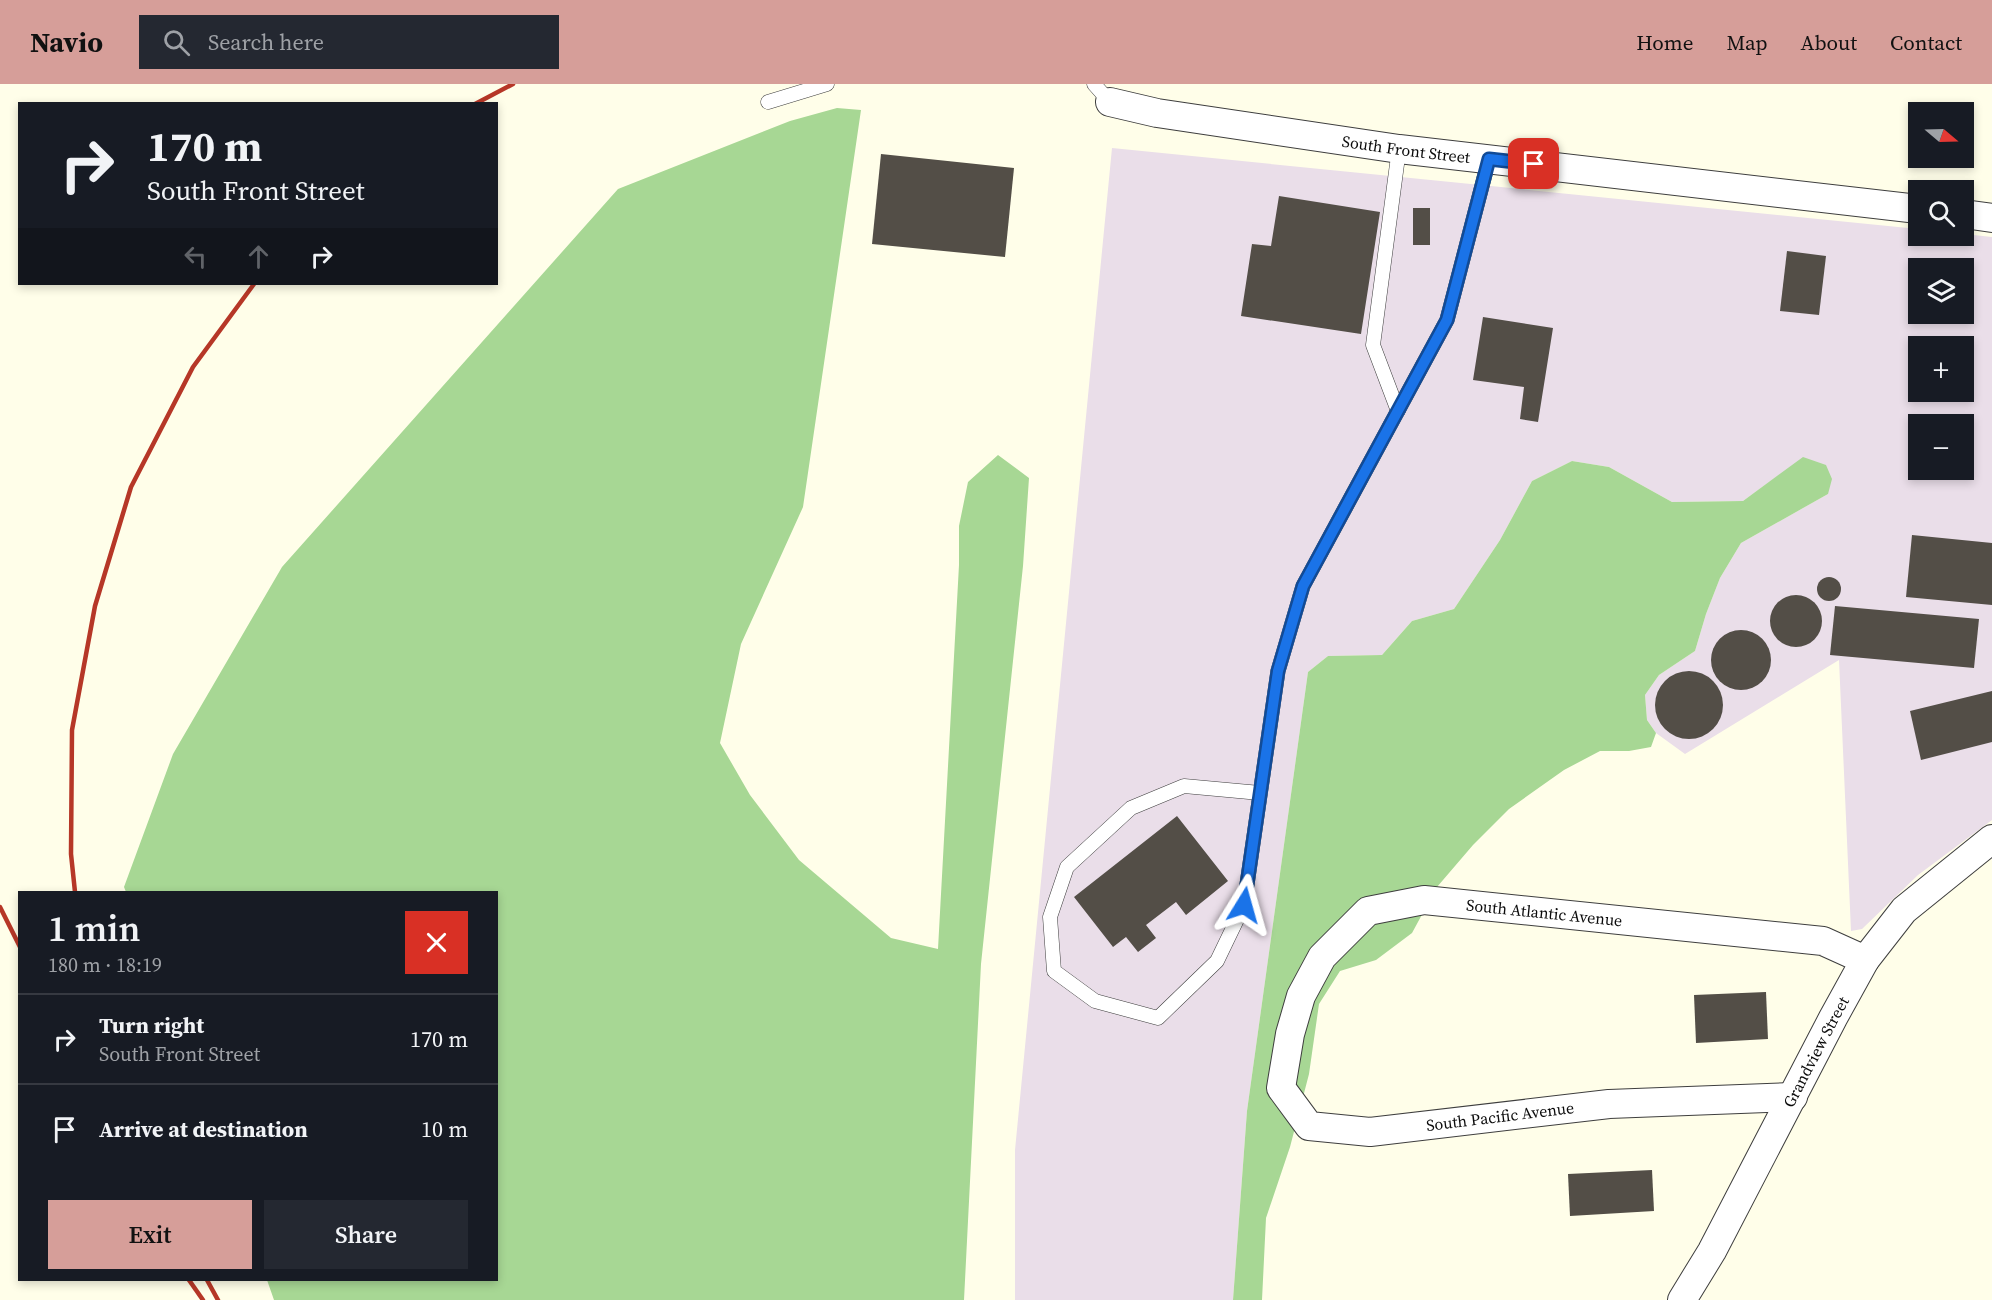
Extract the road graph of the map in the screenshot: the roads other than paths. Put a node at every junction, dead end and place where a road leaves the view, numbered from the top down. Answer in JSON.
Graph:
{"nodes":[{"id":1,"x":827,"y":84,"type":"edge"},
{"id":2,"x":1102,"y":93,"type":"edge"},
{"id":3,"x":768,"y":102,"type":"dead end"},
{"id":4,"x":1399,"y":149,"type":"junction"},
{"id":5,"x":1489,"y":159,"type":"junction"},
{"id":6,"x":1908,"y":208,"type":"edge"},
{"id":7,"x":1974,"y":215,"type":"edge"},
{"id":8,"x":1992,"y":218,"type":"edge"},
{"id":9,"x":1398,"y":411,"type":"junction"},
{"id":10,"x":1260,"y":793,"type":"junction"},
{"id":11,"x":1992,"y":839,"type":"edge"},
{"id":12,"x":1865,"y":960,"type":"junction"},
{"id":13,"x":1290,"y":1034,"type":"joint"},
{"id":14,"x":1793,"y":1097,"type":"junction"},
{"id":15,"x":1682,"y":1300,"type":"edge"}],
"edges":[{"from":1,"to":3,"type":"lane"},
{"from":2,"to":4,"type":"street","name":"South Front Street"},
{"from":4,"to":5,"type":"street","name":"South Front Street"},
{"from":4,"to":9,"type":"lane"},
{"from":5,"to":6,"type":"street","name":"South Front Street"},
{"from":5,"to":9,"type":"lane"},
{"from":7,"to":8,"type":"street"},
{"from":9,"to":10,"type":"lane"},
{"from":10,"to":10,"type":"lane"},
{"from":11,"to":12,"type":"street","name":"Grandview Street"},
{"from":12,"to":13,"type":"street","name":"South Atlantic Avenue"},
{"from":12,"to":14,"type":"street","name":"Grandview Street"},
{"from":13,"to":14,"type":"street","name":"South Pacific Avenue"},
{"from":14,"to":15,"type":"street","name":"Grandview Street"}]}
